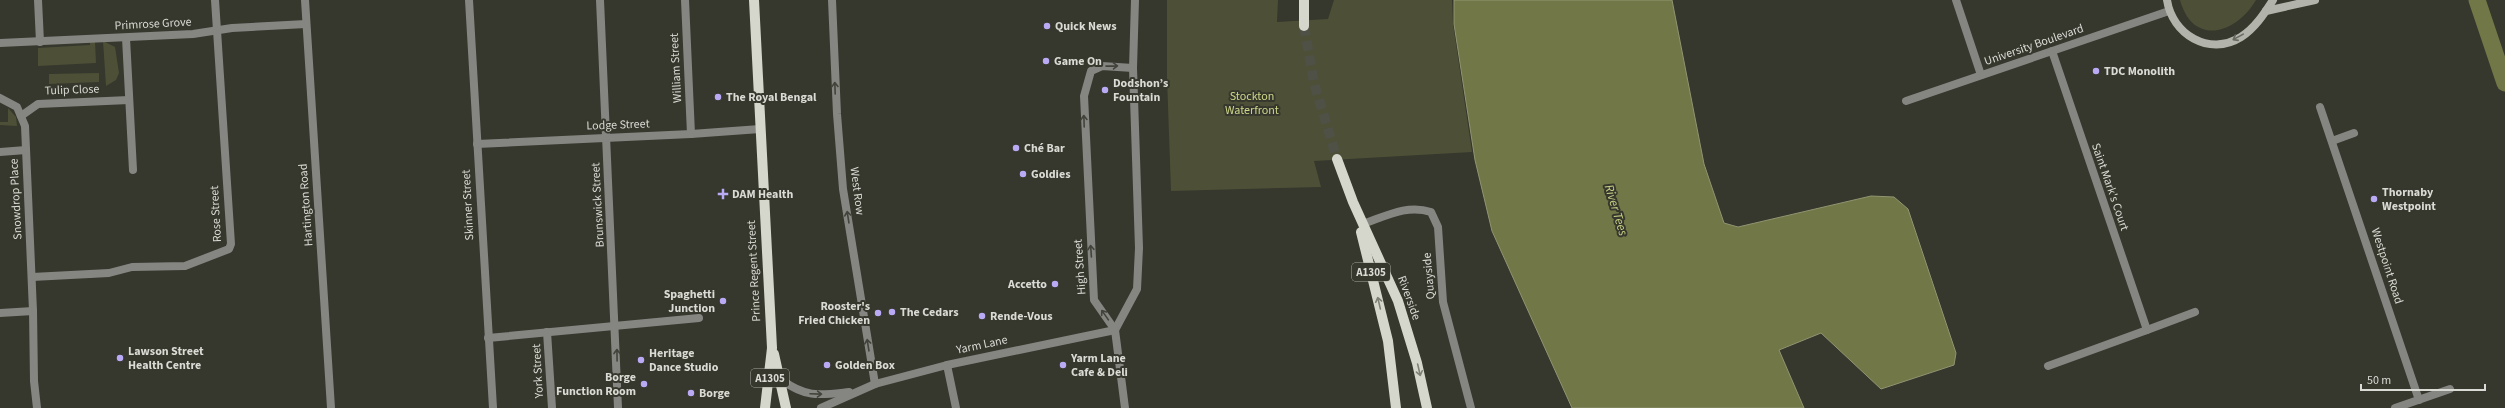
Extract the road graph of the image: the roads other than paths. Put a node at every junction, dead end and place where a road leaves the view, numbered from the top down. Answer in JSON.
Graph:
{"nodes":[{"id":1,"x":38,"y":0,"type":"edge"},
{"id":2,"x":214,"y":0,"type":"edge"},
{"id":3,"x":305,"y":0,"type":"edge"},
{"id":4,"x":469,"y":0,"type":"edge"},
{"id":5,"x":600,"y":0,"type":"edge"},
{"id":6,"x":685,"y":0,"type":"edge"},
{"id":7,"x":754,"y":0,"type":"edge"},
{"id":8,"x":832,"y":0,"type":"edge"},
{"id":9,"x":1134,"y":0,"type":"edge"},
{"id":10,"x":1304,"y":0,"type":"edge"},
{"id":11,"x":1956,"y":0,"type":"edge"},
{"id":12,"x":2167,"y":0,"type":"edge"},
{"id":13,"x":2273,"y":0,"type":"edge"},
{"id":14,"x":2315,"y":0,"type":"edge"},
{"id":15,"x":2169,"y":11,"type":"junction"},
{"id":16,"x":2266,"y":11,"type":"junction"},
{"id":17,"x":306,"y":24,"type":"junction"},
{"id":18,"x":1304,"y":26,"type":"tunnel mouth"},
{"id":19,"x":216,"y":30,"type":"junction"},
{"id":20,"x":126,"y":38,"type":"junction"},
{"id":21,"x":40,"y":42,"type":"junction"},
{"id":22,"x":0,"y":43,"type":"edge"},
{"id":23,"x":2052,"y":51,"type":"junction"},
{"id":24,"x":1133,"y":68,"type":"junction"},
{"id":25,"x":1981,"y":76,"type":"junction"},
{"id":26,"x":0,"y":98,"type":"edge"},
{"id":27,"x":129,"y":100,"type":"junction"},
{"id":28,"x":1906,"y":101,"type":"dead end"},
{"id":29,"x":2320,"y":107,"type":"dead end"},
{"id":30,"x":21,"y":116,"type":"junction"},
{"id":31,"x":760,"y":129,"type":"junction"},
{"id":32,"x":2354,"y":133,"type":"dead end"},
{"id":33,"x":691,"y":134,"type":"junction"},
{"id":34,"x":606,"y":138,"type":"junction"},
{"id":35,"x":2332,"y":140,"type":"junction"},
{"id":36,"x":477,"y":144,"type":"junction"},
{"id":37,"x":26,"y":150,"type":"junction"},
{"id":38,"x":0,"y":152,"type":"edge"},
{"id":39,"x":1337,"y":159,"type":"tunnel mouth"},
{"id":40,"x":133,"y":170,"type":"dead end"},
{"id":41,"x":1353,"y":202,"type":"junction"},
{"id":42,"x":1363,"y":224,"type":"junction"},
{"id":43,"x":32,"y":277,"type":"junction"},
{"id":44,"x":34,"y":311,"type":"junction"},
{"id":45,"x":2195,"y":312,"type":"dead end"},
{"id":46,"x":0,"y":313,"type":"edge"},
{"id":47,"x":699,"y":318,"type":"dead end"},
{"id":48,"x":616,"y":326,"type":"junction"},
{"id":49,"x":1115,"y":330,"type":"junction"},
{"id":50,"x":2147,"y":330,"type":"junction"},
{"id":51,"x":547,"y":332,"type":"junction"},
{"id":52,"x":488,"y":338,"type":"junction"},
{"id":53,"x":772,"y":348,"type":"junction"},
{"id":54,"x":947,"y":365,"type":"junction"},
{"id":55,"x":2048,"y":366,"type":"dead end"},
{"id":56,"x":782,"y":380,"type":"junction"},
{"id":57,"x":875,"y":384,"type":"junction"},
{"id":58,"x":2450,"y":389,"type":"dead end"},
{"id":59,"x":855,"y":391,"type":"junction"},
{"id":60,"x":2419,"y":400,"type":"junction"},
{"id":61,"x":37,"y":408,"type":"edge"},
{"id":62,"x":331,"y":408,"type":"edge"},
{"id":63,"x":493,"y":408,"type":"edge"},
{"id":64,"x":552,"y":408,"type":"edge"},
{"id":65,"x":618,"y":408,"type":"edge"},
{"id":66,"x":765,"y":408,"type":"edge"},
{"id":67,"x":786,"y":408,"type":"edge"},
{"id":68,"x":821,"y":408,"type":"edge"},
{"id":69,"x":956,"y":408,"type":"edge"},
{"id":70,"x":1124,"y":408,"type":"edge"},
{"id":71,"x":1396,"y":408,"type":"edge"},
{"id":72,"x":1427,"y":408,"type":"edge"},
{"id":73,"x":1470,"y":408,"type":"edge"},
{"id":74,"x":2395,"y":408,"type":"edge"}],
"edges":[{"from":1,"to":21,"type":"street"},
{"from":2,"to":19,"type":"street","name":"Rose Street"},
{"from":3,"to":17,"type":"street","name":"Hartington Road"},
{"from":4,"to":36,"type":"street","name":"Skinner Street"},
{"from":5,"to":34,"type":"street","name":"Brunswick Street"},
{"from":6,"to":33,"type":"street","name":"William Street"},
{"from":7,"to":31,"type":"main road","name":"Prince Regent Street","number":"A1305"},
{"from":57,"to":8,"type":"street","name":"West Row","one_way":true},
{"from":9,"to":24,"type":"street"},
{"from":10,"to":18,"type":"main road"},
{"from":11,"to":25,"type":"street"},
{"from":12,"to":15,"type":"street"},
{"from":13,"to":16,"type":"street"},
{"from":14,"to":16,"type":"street"},
{"from":16,"to":15,"type":"street","one_way":true},
{"from":15,"to":23,"type":"street","name":"University Boulevard"},
{"from":17,"to":19,"type":"street","name":"Primrose Grove"},
{"from":17,"to":62,"type":"street","name":"Hartington Road"},
{"from":19,"to":20,"type":"street","name":"Primrose Grove"},
{"from":19,"to":43,"type":"street","name":"Rose Street"},
{"from":20,"to":21,"type":"street","name":"Primrose Grove"},
{"from":20,"to":27,"type":"street"},
{"from":21,"to":22,"type":"street","name":"Primrose Grove"},
{"from":23,"to":25,"type":"street","name":"University Boulevard"},
{"from":23,"to":50,"type":"street","name":"Saint Mark's Court"},
{"from":24,"to":49,"type":"street"},
{"from":49,"to":24,"type":"street","name":"High Street","one_way":true},
{"from":25,"to":28,"type":"street","name":"University Boulevard"},
{"from":26,"to":30,"type":"street"},
{"from":27,"to":30,"type":"street","name":"Tulip Close"},
{"from":27,"to":40,"type":"street"},
{"from":29,"to":35,"type":"street","name":"Westpoint Road"},
{"from":30,"to":37,"type":"street","name":"Snowdrop Place"},
{"from":31,"to":33,"type":"street","name":"Lodge Street"},
{"from":31,"to":53,"type":"main road","name":"Prince Regent Street","number":"A1305"},
{"from":32,"to":35,"type":"street"},
{"from":33,"to":34,"type":"street","name":"Lodge Street"},
{"from":34,"to":36,"type":"street","name":"Lodge Street"},
{"from":34,"to":48,"type":"street","name":"Brunswick Street"},
{"from":35,"to":60,"type":"street","name":"Westpoint Road"},
{"from":36,"to":52,"type":"street","name":"Skinner Street"},
{"from":37,"to":38,"type":"street"},
{"from":37,"to":43,"type":"street","name":"Snowdrop Place"},
{"from":39,"to":41,"type":"main road","name":"Riverside","number":"A1305"},
{"from":41,"to":42,"type":"main road","name":"Riverside","number":"A1305"},
{"from":71,"to":41,"type":"main road","name":"Riverside","number":"A1305","one_way":true},
{"from":42,"to":72,"type":"main road","name":"Riverside","number":"A1305","one_way":true},
{"from":42,"to":73,"type":"street","name":"Quayside"},
{"from":43,"to":44,"type":"street","name":"Snowdrop Place"},
{"from":44,"to":46,"type":"street"},
{"from":44,"to":61,"type":"street","name":"Snowdrop Place"},
{"from":45,"to":50,"type":"street"},
{"from":47,"to":48,"type":"street"},
{"from":48,"to":51,"type":"street"},
{"from":65,"to":48,"type":"street","name":"Brunswick Street","one_way":true},
{"from":49,"to":54,"type":"street","name":"Yarm Lane"},
{"from":49,"to":70,"type":"street"},
{"from":50,"to":55,"type":"street"},
{"from":51,"to":52,"type":"street"},
{"from":51,"to":64,"type":"street","name":"York Street"},
{"from":52,"to":63,"type":"street","name":"Skinner Street"},
{"from":53,"to":56,"type":"main road","name":"Prince Regent Street","number":"A1305"},
{"from":53,"to":66,"type":"main road","name":"Prince Regent Street","number":"A1305"},
{"from":54,"to":57,"type":"street","name":"Yarm Lane"},
{"from":54,"to":69,"type":"street"},
{"from":56,"to":59,"type":"street","name":"Yarm Lane","one_way":true},
{"from":56,"to":67,"type":"main road","name":"Prince Regent Street","number":"A1305"},
{"from":57,"to":59,"type":"street","name":"Yarm Lane"},
{"from":58,"to":60,"type":"street"},
{"from":59,"to":68,"type":"street","name":"Yarm Lane"},
{"from":60,"to":74,"type":"street"}]}
